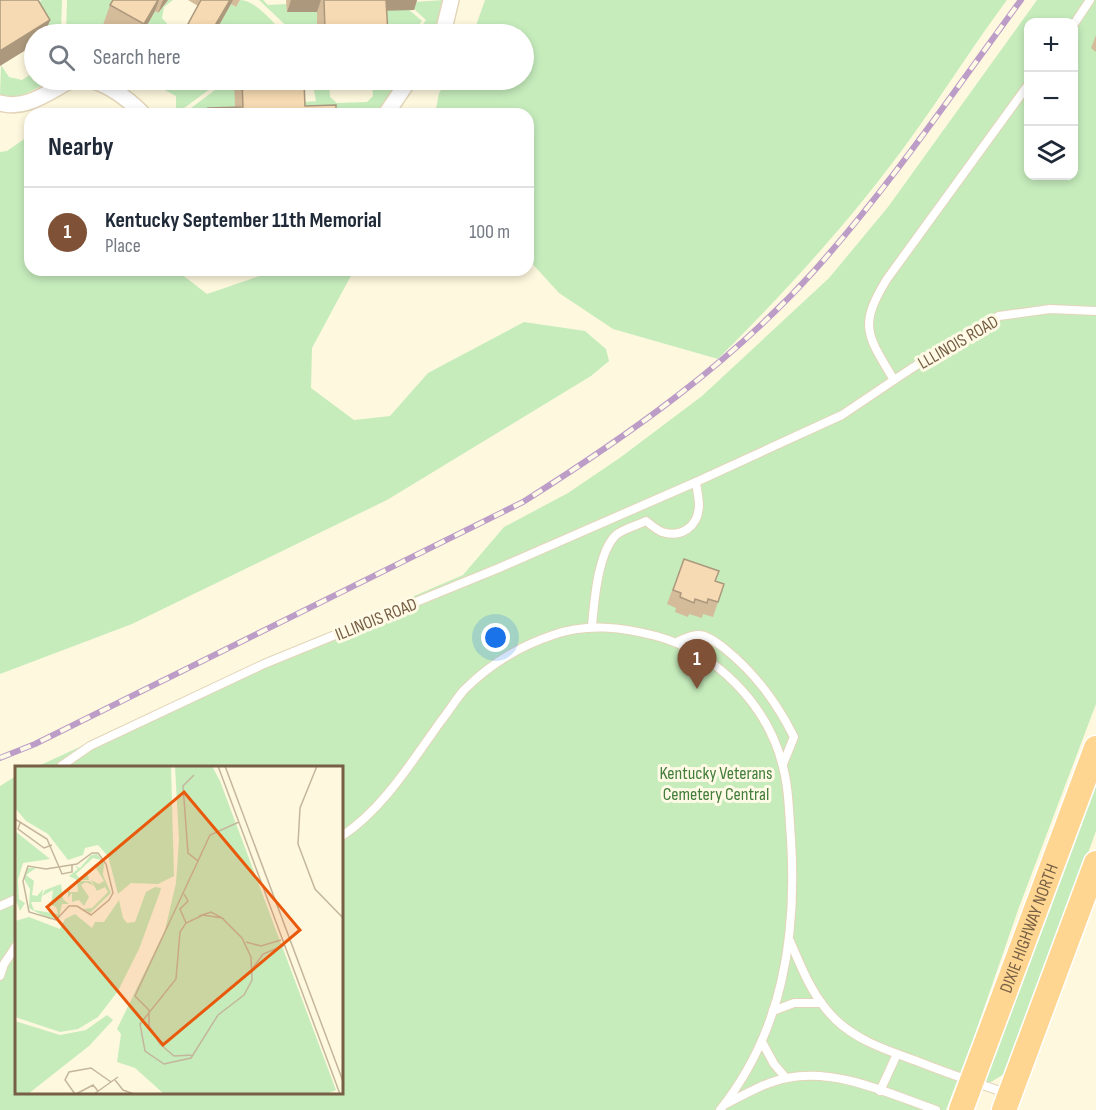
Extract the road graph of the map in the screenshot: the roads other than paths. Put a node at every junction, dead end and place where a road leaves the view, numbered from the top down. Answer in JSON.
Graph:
{"nodes":[{"id":1,"x":451,"y":0,"type":"edge"},
{"id":2,"x":1090,"y":0,"type":"edge"},
{"id":3,"x":1078,"y":18,"type":"edge"},
{"id":4,"x":445,"y":24,"type":"edge"},
{"id":5,"x":54,"y":90,"type":"edge"},
{"id":6,"x":114,"y":90,"type":"edge"},
{"id":7,"x":402,"y":90,"type":"edge"},
{"id":8,"x":1024,"y":92,"type":"edge"},
{"id":9,"x":0,"y":103,"type":"edge"},
{"id":10,"x":136,"y":108,"type":"edge"},
{"id":11,"x":390,"y":108,"type":"edge"},
{"id":12,"x":1096,"y":311,"type":"edge"},
{"id":13,"x":894,"y":380,"type":"junction"},
{"id":14,"x":696,"y":482,"type":"junction"},
{"id":15,"x":592,"y":626,"type":"junction"},
{"id":16,"x":676,"y":642,"type":"junction"},
{"id":17,"x":1096,"y":748,"type":"edge"},
{"id":18,"x":783,"y":764,"type":"junction"},
{"id":19,"x":62,"y":766,"type":"edge"},
{"id":20,"x":344,"y":834,"type":"edge"},
{"id":21,"x":1096,"y":863,"type":"edge"},
{"id":22,"x":15,"y":899,"type":"edge"},
{"id":23,"x":0,"y":906,"type":"edge"},
{"id":24,"x":789,"y":941,"type":"junction"},
{"id":25,"x":15,"y":948,"type":"edge"},
{"id":26,"x":0,"y":976,"type":"edge"},
{"id":27,"x":821,"y":1003,"type":"junction"},
{"id":28,"x":773,"y":1011,"type":"junction"},
{"id":29,"x":762,"y":1042,"type":"junction"},
{"id":30,"x":897,"y":1054,"type":"junction"},
{"id":31,"x":786,"y":1078,"type":"junction"},
{"id":32,"x":972,"y":1082,"type":"junction"},
{"id":33,"x":880,"y":1091,"type":"junction"},
{"id":34,"x":1007,"y":1102,"type":"edge"},
{"id":35,"x":723,"y":1107,"type":"edge"},
{"id":36,"x":936,"y":1110,"type":"edge"},
{"id":37,"x":961,"y":1110,"type":"edge"}],
"edges":[{"from":1,"to":4,"type":"street"},
{"from":2,"to":3,"type":"lane"},
{"from":5,"to":9,"type":"street"},
{"from":6,"to":10,"type":"street"},
{"from":7,"to":11,"type":"street"},
{"from":8,"to":13,"type":"lane"},
{"from":12,"to":13,"type":"lane","name":"LLLINOIS ROAD"},
{"from":13,"to":14,"type":"lane","name":"LLLINOIS ROAD"},
{"from":14,"to":15,"type":"lane"},
{"from":14,"to":19,"type":"lane","name":"ILLINOIS ROAD"},
{"from":15,"to":16,"type":"lane"},
{"from":15,"to":20,"type":"lane"},
{"from":16,"to":18,"type":"lane"},
{"from":16,"to":18,"type":"lane"},
{"from":17,"to":32,"type":"highway","name":"DIXIE HIGHWAY NORTH"},
{"from":18,"to":24,"type":"lane"},
{"from":21,"to":34,"type":"highway"},
{"from":22,"to":23,"type":"lane"},
{"from":24,"to":27,"type":"lane"},
{"from":24,"to":28,"type":"lane"},
{"from":25,"to":26,"type":"lane"},
{"from":27,"to":28,"type":"lane"},
{"from":27,"to":30,"type":"lane"},
{"from":28,"to":29,"type":"lane"},
{"from":29,"to":31,"type":"lane"},
{"from":29,"to":35,"type":"lane"},
{"from":30,"to":32,"type":"lane"},
{"from":30,"to":33,"type":"lane"},
{"from":31,"to":33,"type":"lane"},
{"from":31,"to":35,"type":"lane"},
{"from":32,"to":34,"type":"lane"},
{"from":32,"to":37,"type":"highway","name":"DIXIE HIGHWAY NORTH"},
{"from":33,"to":36,"type":"lane"}]}
